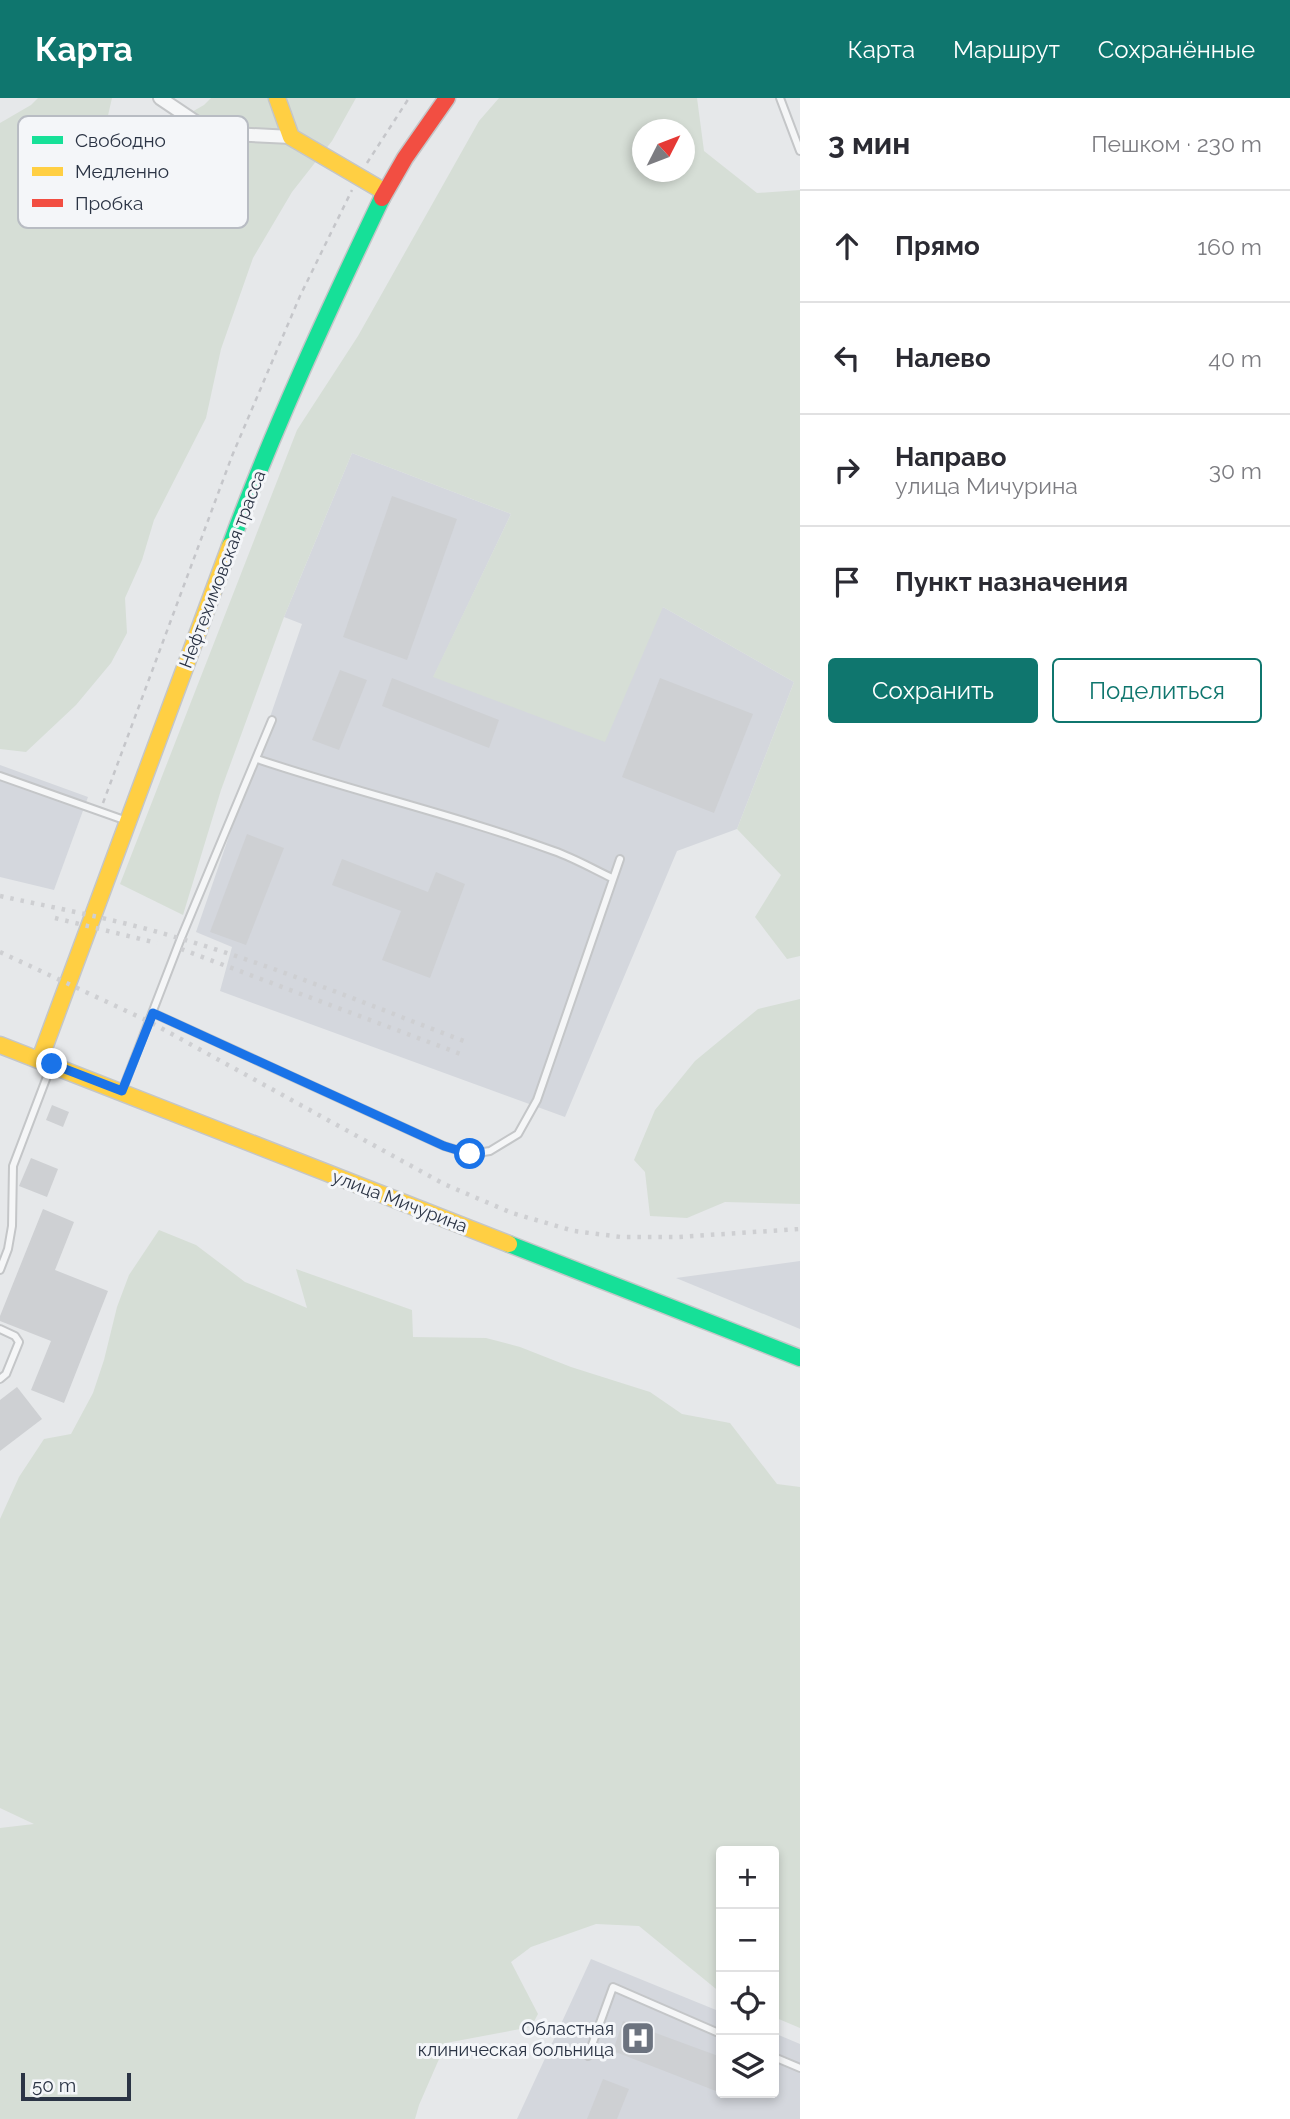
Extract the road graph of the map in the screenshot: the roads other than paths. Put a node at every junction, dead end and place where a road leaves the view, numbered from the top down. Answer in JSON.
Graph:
{"nodes":[{"id":1,"x":160,"y":98,"type":"edge"},
{"id":2,"x":277,"y":98,"type":"edge"},
{"id":3,"x":447,"y":98,"type":"edge"},
{"id":4,"x":780,"y":98,"type":"edge"},
{"id":5,"x":187,"y":116,"type":"edge"},
{"id":6,"x":248,"y":135,"type":"edge"},
{"id":7,"x":290,"y":137,"type":"junction"},
{"id":8,"x":800,"y":151,"type":"edge"},
{"id":9,"x":385,"y":192,"type":"junction"},
{"id":10,"x":272,"y":720,"type":"dead end"},
{"id":11,"x":257,"y":759,"type":"junction"},
{"id":12,"x":0,"y":776,"type":"edge"},
{"id":13,"x":129,"y":821,"type":"junction"},
{"id":14,"x":620,"y":859,"type":"dead end"},
{"id":15,"x":612,"y":878,"type":"junction"},
{"id":16,"x":153,"y":1013,"type":"junction"},
{"id":17,"x":0,"y":1045,"type":"edge"},
{"id":18,"x":46,"y":1061,"type":"junction"},
{"id":19,"x":122,"y":1091,"type":"junction"},
{"id":20,"x":0,"y":1270,"type":"edge"},
{"id":21,"x":0,"y":1329,"type":"edge"},
{"id":22,"x":800,"y":1358,"type":"edge"},
{"id":23,"x":0,"y":1379,"type":"edge"},
{"id":24,"x":716,"y":2032,"type":"edge"},
{"id":25,"x":588,"y":2056,"type":"dead end"},
{"id":26,"x":779,"y":2059,"type":"edge"},
{"id":27,"x":800,"y":2068,"type":"edge"}],
"edges":[{"from":1,"to":5,"type":"street"},
{"from":2,"to":7,"type":"main road"},
{"from":3,"to":9,"type":"main road","name":"Нефтехимовская трасса"},
{"from":4,"to":8,"type":"lane"},
{"from":6,"to":7,"type":"street"},
{"from":7,"to":9,"type":"main road"},
{"from":9,"to":13,"type":"main road","name":"Нефтехимовская трасса"},
{"from":10,"to":11,"type":"lane"},
{"from":11,"to":15,"type":"lane"},
{"from":11,"to":16,"type":"lane"},
{"from":12,"to":13,"type":"lane"},
{"from":13,"to":18,"type":"main road","name":"Нефтехимовская трасса"},
{"from":14,"to":15,"type":"lane"},
{"from":15,"to":16,"type":"lane"},
{"from":16,"to":19,"type":"lane"},
{"from":17,"to":18,"type":"main road","name":"улица Мичурина"},
{"from":18,"to":19,"type":"main road","name":"улица Мичурина"},
{"from":18,"to":20,"type":"lane"},
{"from":19,"to":22,"type":"main road","name":"улица Мичурина"},
{"from":21,"to":23,"type":"lane"},
{"from":24,"to":25,"type":"lane"},
{"from":26,"to":27,"type":"lane"}]}
